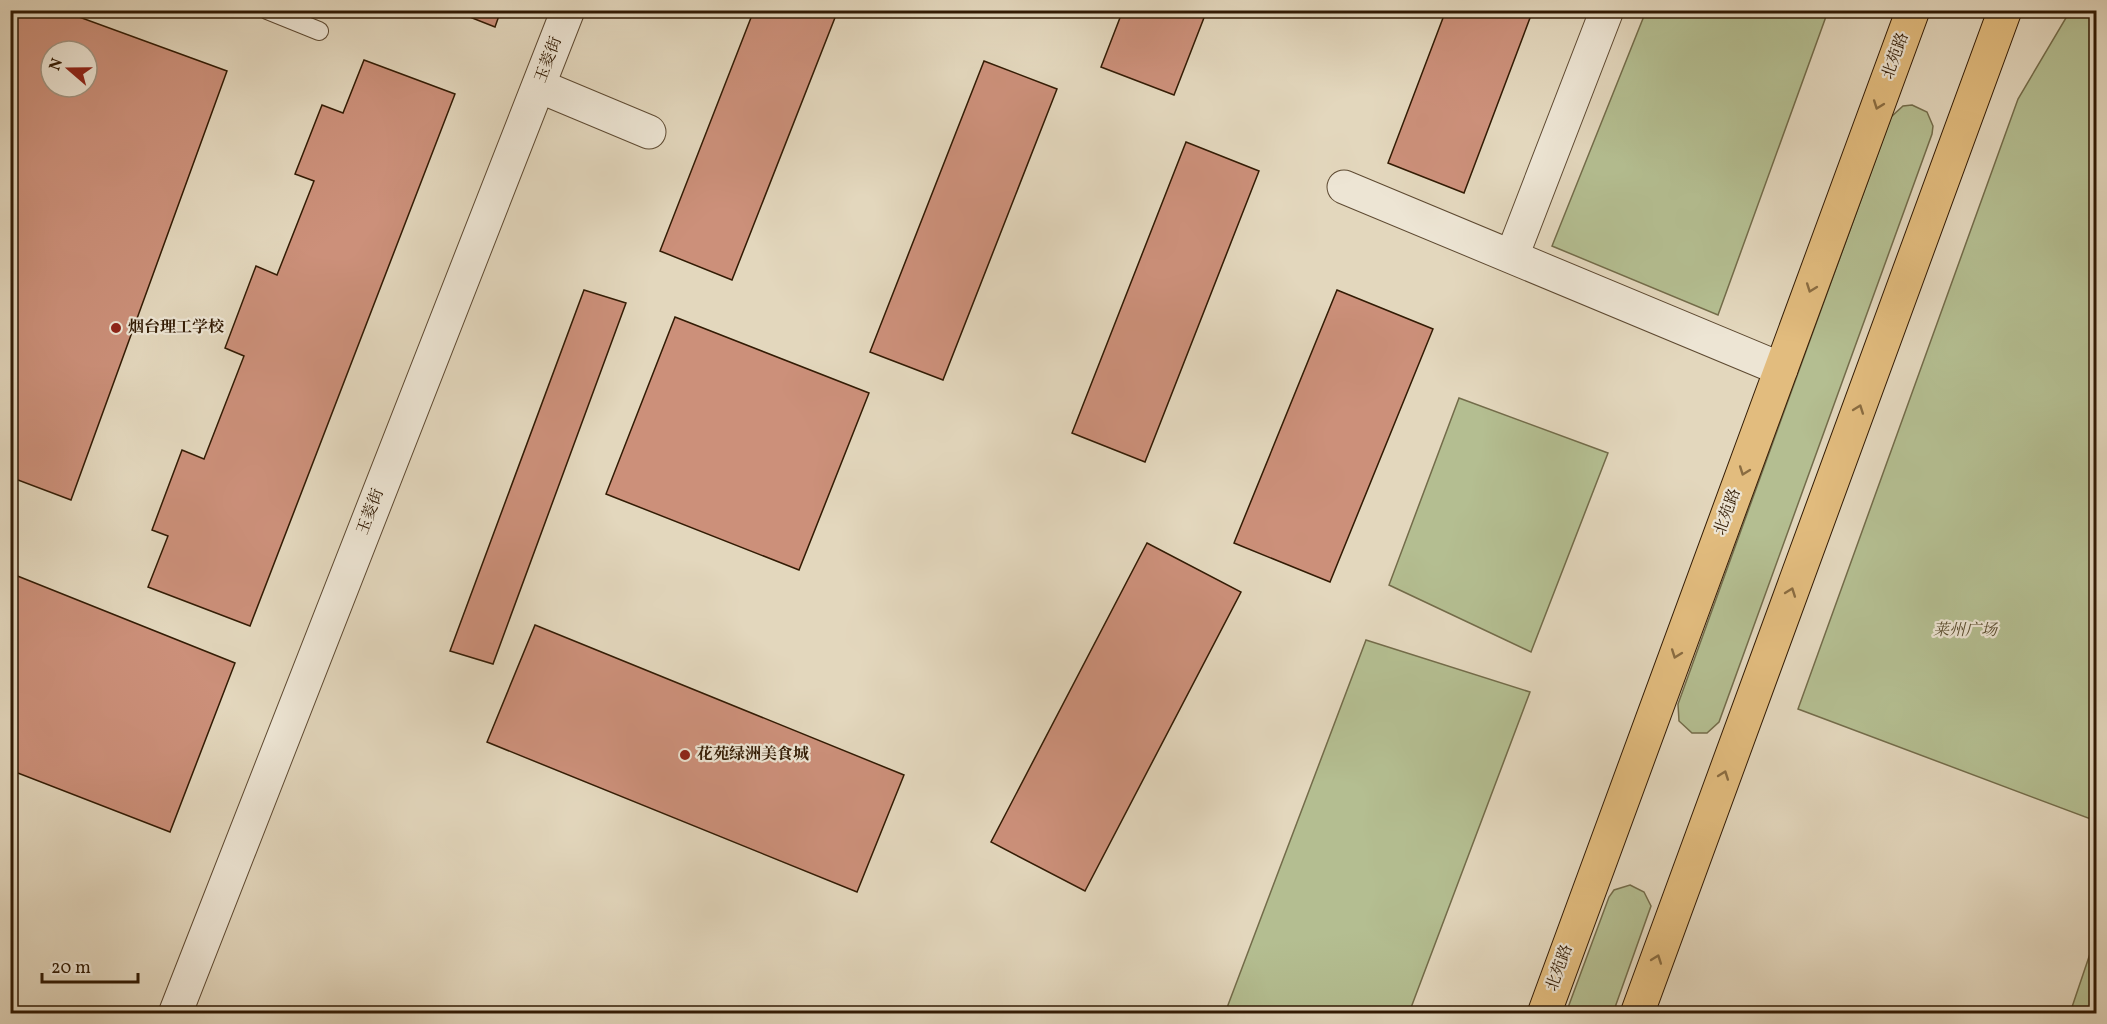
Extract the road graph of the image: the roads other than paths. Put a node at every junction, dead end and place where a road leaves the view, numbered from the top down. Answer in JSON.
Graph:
{"nodes":[{"id":1,"x":267,"y":10,"type":"edge"},
{"id":2,"x":568,"y":10,"type":"edge"},
{"id":3,"x":1607,"y":10,"type":"edge"},
{"id":4,"x":1913,"y":10,"type":"edge"},
{"id":5,"x":2005,"y":10,"type":"edge"},
{"id":6,"x":319,"y":31,"type":"dead end"},
{"id":7,"x":539,"y":86,"type":"junction"},
{"id":8,"x":649,"y":132,"type":"dead end"},
{"id":9,"x":1344,"y":187,"type":"dead end"},
{"id":10,"x":1512,"y":256,"type":"junction"},
{"id":11,"x":1781,"y":369,"type":"junction"},
{"id":12,"x":175,"y":1014,"type":"edge"},
{"id":13,"x":1544,"y":1014,"type":"edge"},
{"id":14,"x":1637,"y":1014,"type":"edge"}],
"edges":[{"from":1,"to":6,"type":"lane"},
{"from":2,"to":7,"type":"street","name":"玉菱街"},
{"from":3,"to":10,"type":"street"},
{"from":4,"to":11,"type":"main road","name":"北苑路","one_way":true},
{"from":14,"to":5,"type":"main road","one_way":true},
{"from":7,"to":8,"type":"street"},
{"from":7,"to":12,"type":"street","name":"玉菱街"},
{"from":9,"to":10,"type":"street"},
{"from":10,"to":11,"type":"street"},
{"from":11,"to":13,"type":"main road","name":"北苑路","one_way":true}]}
